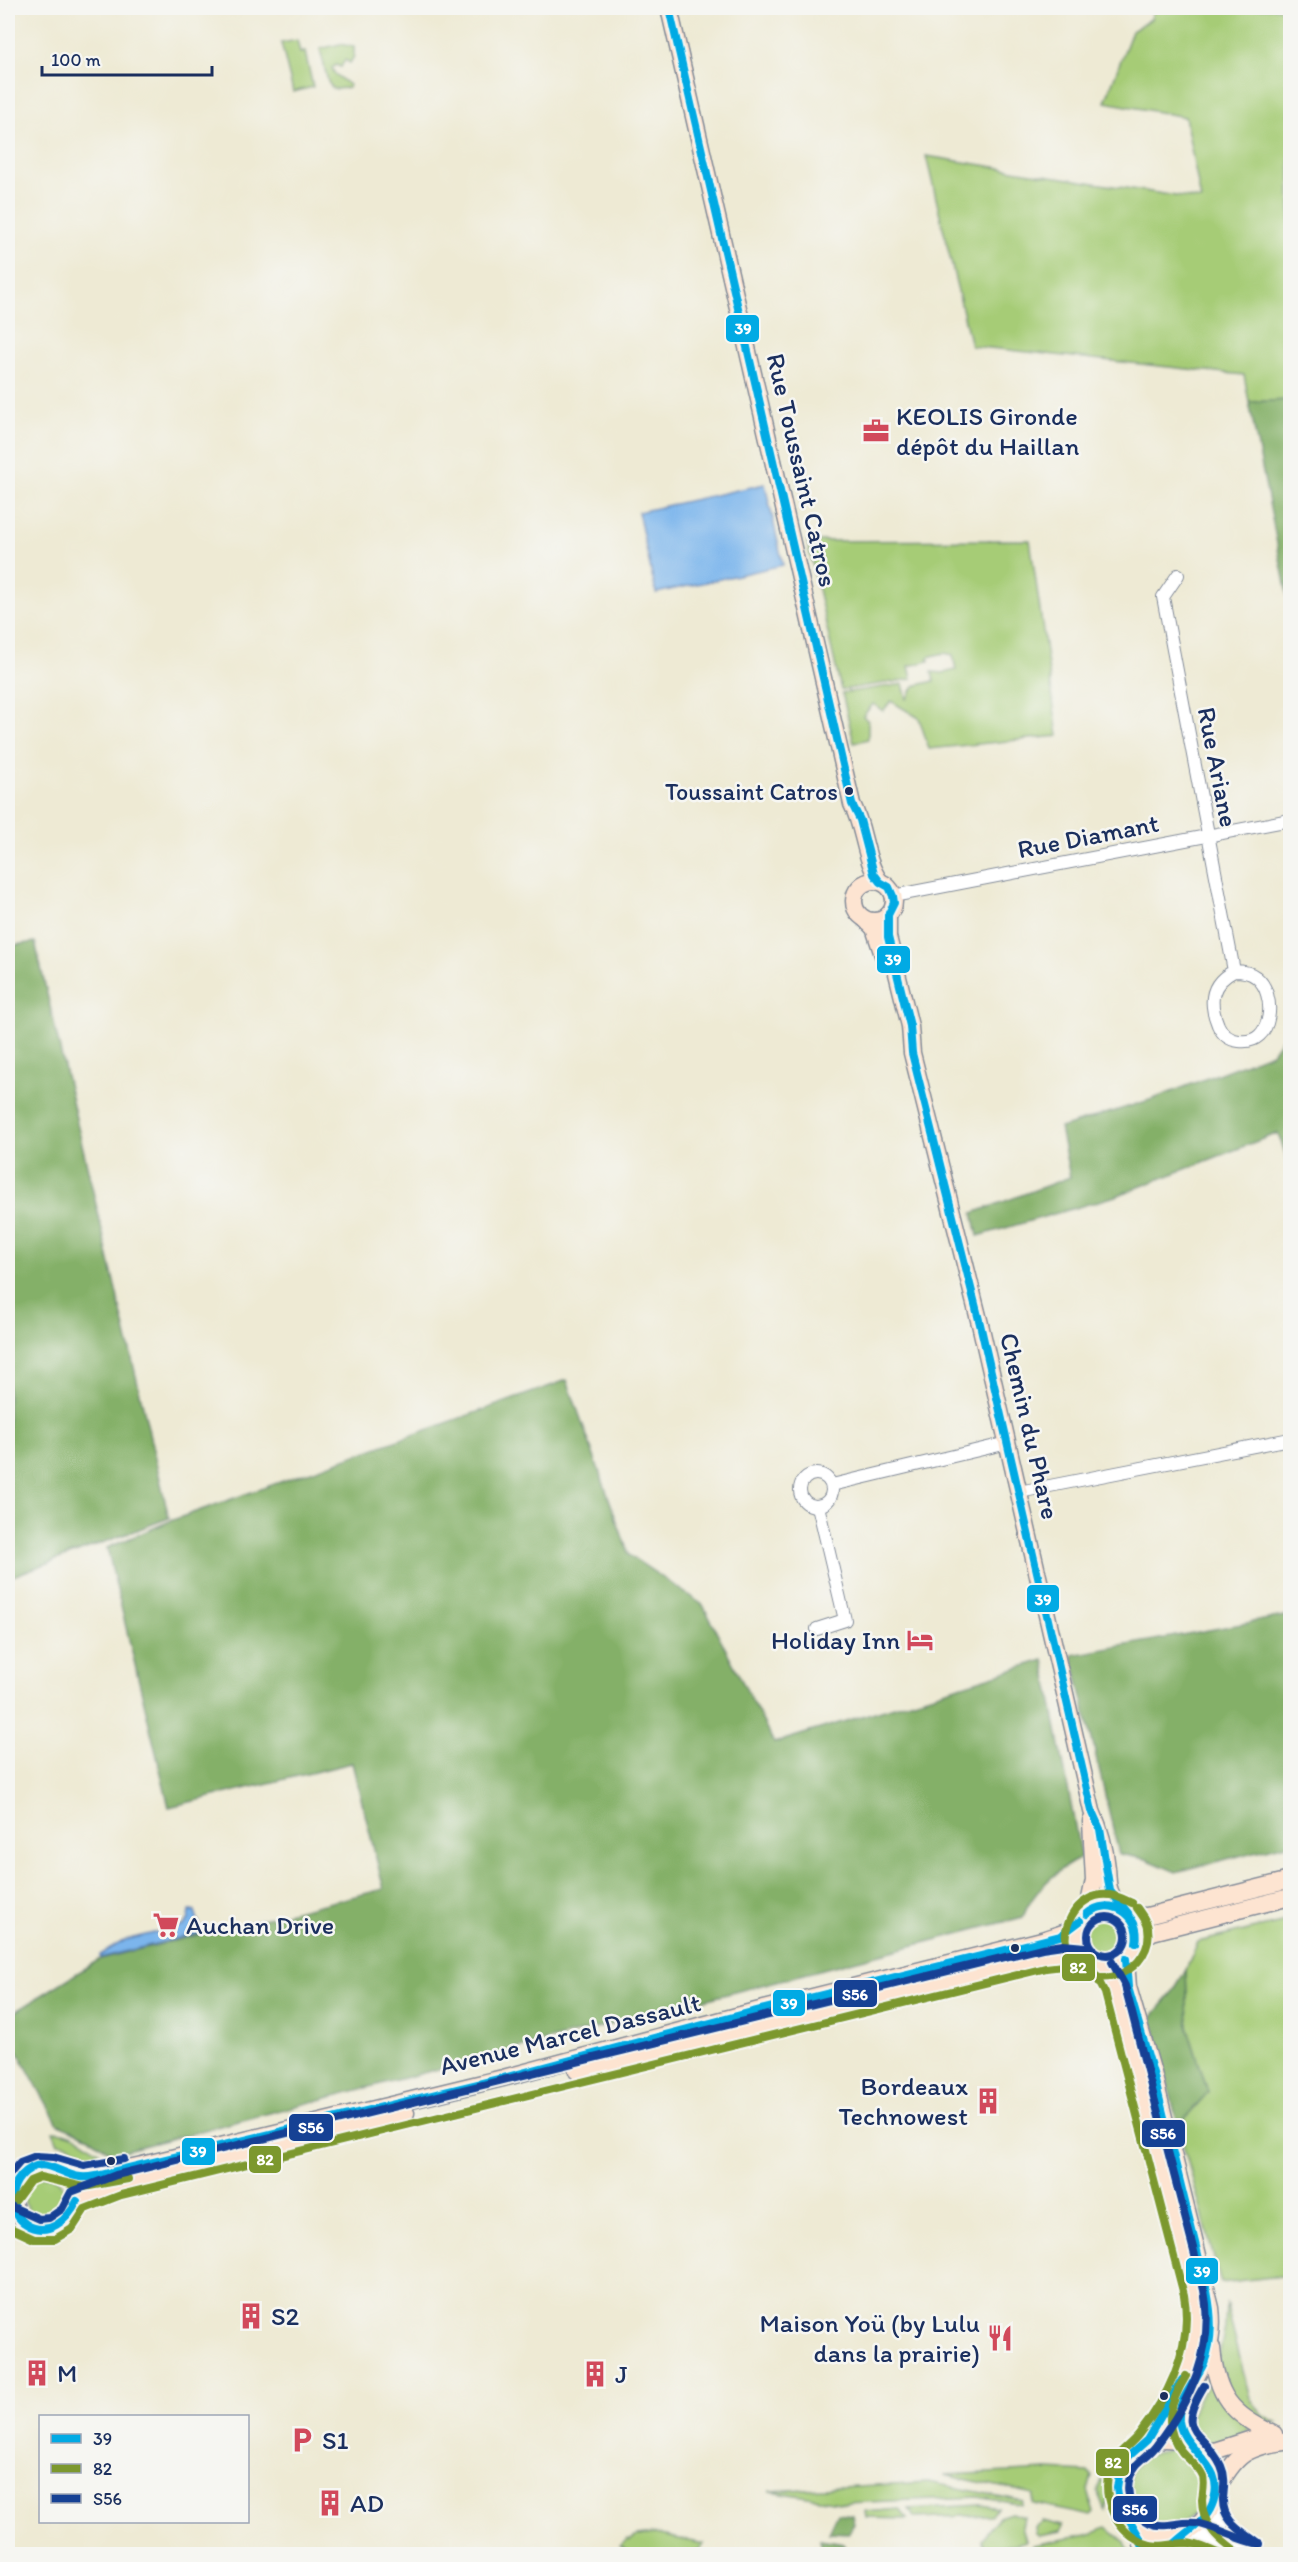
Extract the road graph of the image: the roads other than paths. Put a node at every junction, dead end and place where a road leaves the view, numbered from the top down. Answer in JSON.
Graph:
{"nodes":[{"id":1,"x":669,"y":8,"type":"edge"},
{"id":2,"x":1178,"y":575,"type":"dead end"},
{"id":3,"x":852,"y":804,"type":"junction"},
{"id":4,"x":1290,"y":820,"type":"edge"},
{"id":5,"x":1209,"y":836,"type":"junction"},
{"id":6,"x":880,"y":882,"type":"junction"},
{"id":7,"x":858,"y":888,"type":"junction"},
{"id":8,"x":893,"y":896,"type":"junction"},
{"id":9,"x":888,"y":915,"type":"junction"},
{"id":10,"x":865,"y":919,"type":"junction"},
{"id":11,"x":1234,"y":971,"type":"junction"},
{"id":12,"x":912,"y":1053,"type":"junction"},
{"id":13,"x":1290,"y":1439,"type":"edge"},
{"id":14,"x":1008,"y":1443,"type":"junction"},
{"id":15,"x":832,"y":1485,"type":"junction"},
{"id":16,"x":1019,"y":1492,"type":"junction"},
{"id":17,"x":818,"y":1506,"type":"junction"},
{"id":18,"x":817,"y":1629,"type":"dead end"},
{"id":19,"x":1092,"y":1811,"type":"junction"},
{"id":20,"x":1290,"y":1880,"type":"edge"},
{"id":21,"x":1290,"y":1897,"type":"edge"},
{"id":22,"x":1128,"y":1913,"type":"junction"},
{"id":23,"x":1083,"y":1917,"type":"junction"},
{"id":24,"x":1131,"y":1952,"type":"junction"},
{"id":25,"x":1084,"y":1957,"type":"junction"},
{"id":26,"x":1102,"y":1966,"type":"junction"},
{"id":27,"x":66,"y":2173,"type":"junction"},
{"id":28,"x":11,"y":2190,"type":"edge"},
{"id":29,"x":77,"y":2201,"type":"junction"},
{"id":30,"x":14,"y":2218,"type":"edge"},
{"id":31,"x":1211,"y":2341,"type":"junction"},
{"id":32,"x":1282,"y":2433,"type":"edge"},
{"id":33,"x":1290,"y":2441,"type":"edge"},
{"id":34,"x":1145,"y":2444,"type":"junction"},
{"id":35,"x":1193,"y":2447,"type":"junction"},
{"id":36,"x":1214,"y":2498,"type":"junction"},
{"id":37,"x":1136,"y":2526,"type":"junction"},
{"id":38,"x":1185,"y":2533,"type":"junction"},
{"id":39,"x":1255,"y":2553,"type":"edge"},
{"id":40,"x":1145,"y":2554,"type":"edge"},
{"id":41,"x":1165,"y":2554,"type":"edge"}],
"edges":[{"from":1,"to":3,"type":"main road","name":"Rue Toussaint Catros"},
{"from":2,"to":5,"type":"street","name":"Rue Ariane"},
{"from":3,"to":6,"type":"main road","name":"Rue Toussaint Catros"},
{"from":3,"to":7,"type":"main road","name":"Rue Toussaint Catros"},
{"from":4,"to":5,"type":"street","name":"Rue Diamant"},
{"from":5,"to":8,"type":"street","name":"Rue Diamant"},
{"from":5,"to":11,"type":"street","name":"Rue Ariane"},
{"from":6,"to":7,"type":"main road"},
{"from":6,"to":8,"type":"main road"},
{"from":7,"to":10,"type":"main road"},
{"from":8,"to":9,"type":"main road"},
{"from":9,"to":10,"type":"main road"},
{"from":9,"to":12,"type":"main road","name":"Chemin du Phare"},
{"from":10,"to":12,"type":"main road","name":"Chemin du Phare"},
{"from":11,"to":11,"type":"street"},
{"from":12,"to":14,"type":"main road","name":"Chemin du Phare"},
{"from":13,"to":16,"type":"street"},
{"from":14,"to":15,"type":"street"},
{"from":14,"to":16,"type":"main road","name":"Chemin du Phare"},
{"from":15,"to":17,"type":"street"},
{"from":15,"to":17,"type":"street"},
{"from":16,"to":19,"type":"main road","name":"Chemin du Phare"},
{"from":17,"to":18,"type":"street"},
{"from":19,"to":22,"type":"main road","name":"Chemin du Phare"},
{"from":19,"to":23,"type":"main road","name":"Chemin du Phare"},
{"from":20,"to":22,"type":"main road"},
{"from":21,"to":24,"type":"main road"},
{"from":22,"to":23,"type":"main road"},
{"from":22,"to":24,"type":"main road"},
{"from":23,"to":25,"type":"main road"},
{"from":23,"to":27,"type":"main road","name":"Avenue Marcel Dassault"},
{"from":24,"to":26,"type":"main road"},
{"from":24,"to":31,"type":"main road"},
{"from":25,"to":26,"type":"main road"},
{"from":25,"to":29,"type":"main road","name":"Avenue Marcel Dassault"},
{"from":26,"to":34,"type":"main road"},
{"from":27,"to":28,"type":"main road"},
{"from":27,"to":29,"type":"main road"},
{"from":28,"to":30,"type":"main road"},
{"from":29,"to":30,"type":"main road"},
{"from":31,"to":32,"type":"main road"},
{"from":31,"to":35,"type":"main road"},
{"from":32,"to":35,"type":"main road"},
{"from":33,"to":36,"type":"main road"},
{"from":34,"to":35,"type":"main road"},
{"from":34,"to":37,"type":"main road"},
{"from":35,"to":36,"type":"main road"},
{"from":36,"to":38,"type":"main road"},
{"from":36,"to":39,"type":"street"},
{"from":37,"to":38,"type":"main road"},
{"from":37,"to":40,"type":"main road"},
{"from":38,"to":39,"type":"street"},
{"from":38,"to":41,"type":"main road"}]}
